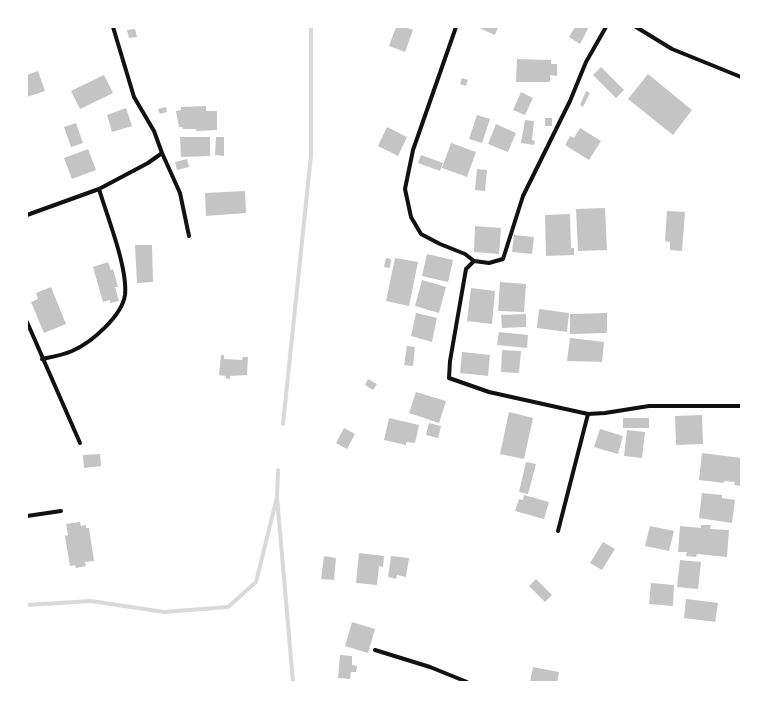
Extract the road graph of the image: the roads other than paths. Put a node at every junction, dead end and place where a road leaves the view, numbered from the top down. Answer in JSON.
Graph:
{"nodes":[{"id":1,"x":113,"y":27,"type":"edge"},
{"id":2,"x":456,"y":27,"type":"edge"},
{"id":3,"x":606,"y":27,"type":"edge"},
{"id":4,"x":636,"y":27,"type":"edge"},
{"id":5,"x":741,"y":77,"type":"edge"},
{"id":6,"x":162,"y":153,"type":"junction"},
{"id":7,"x":99,"y":188,"type":"junction"},
{"id":8,"x":27,"y":215,"type":"edge"},
{"id":9,"x":188,"y":236,"type":"dead end"},
{"id":10,"x":474,"y":261,"type":"junction"},
{"id":11,"x":27,"y":322,"type":"edge"},
{"id":12,"x":42,"y":359,"type":"junction"},
{"id":13,"x":741,"y":406,"type":"edge"},
{"id":14,"x":588,"y":414,"type":"junction"},
{"id":15,"x":80,"y":443,"type":"dead end"},
{"id":16,"x":61,"y":511,"type":"dead end"},
{"id":17,"x":27,"y":516,"type":"edge"},
{"id":18,"x":558,"y":531,"type":"dead end"},
{"id":19,"x":375,"y":650,"type":"dead end"},
{"id":20,"x":467,"y":682,"type":"edge"}],
"edges":[{"from":1,"to":6,"type":"street"},
{"from":2,"to":10,"type":"street"},
{"from":3,"to":10,"type":"street"},
{"from":4,"to":5,"type":"street"},
{"from":6,"to":7,"type":"street"},
{"from":6,"to":9,"type":"street"},
{"from":7,"to":8,"type":"street"},
{"from":7,"to":12,"type":"street"},
{"from":10,"to":14,"type":"street"},
{"from":11,"to":12,"type":"street"},
{"from":12,"to":15,"type":"street"},
{"from":13,"to":14,"type":"street"},
{"from":14,"to":18,"type":"street"},
{"from":16,"to":17,"type":"street"},
{"from":19,"to":20,"type":"street"}]}
